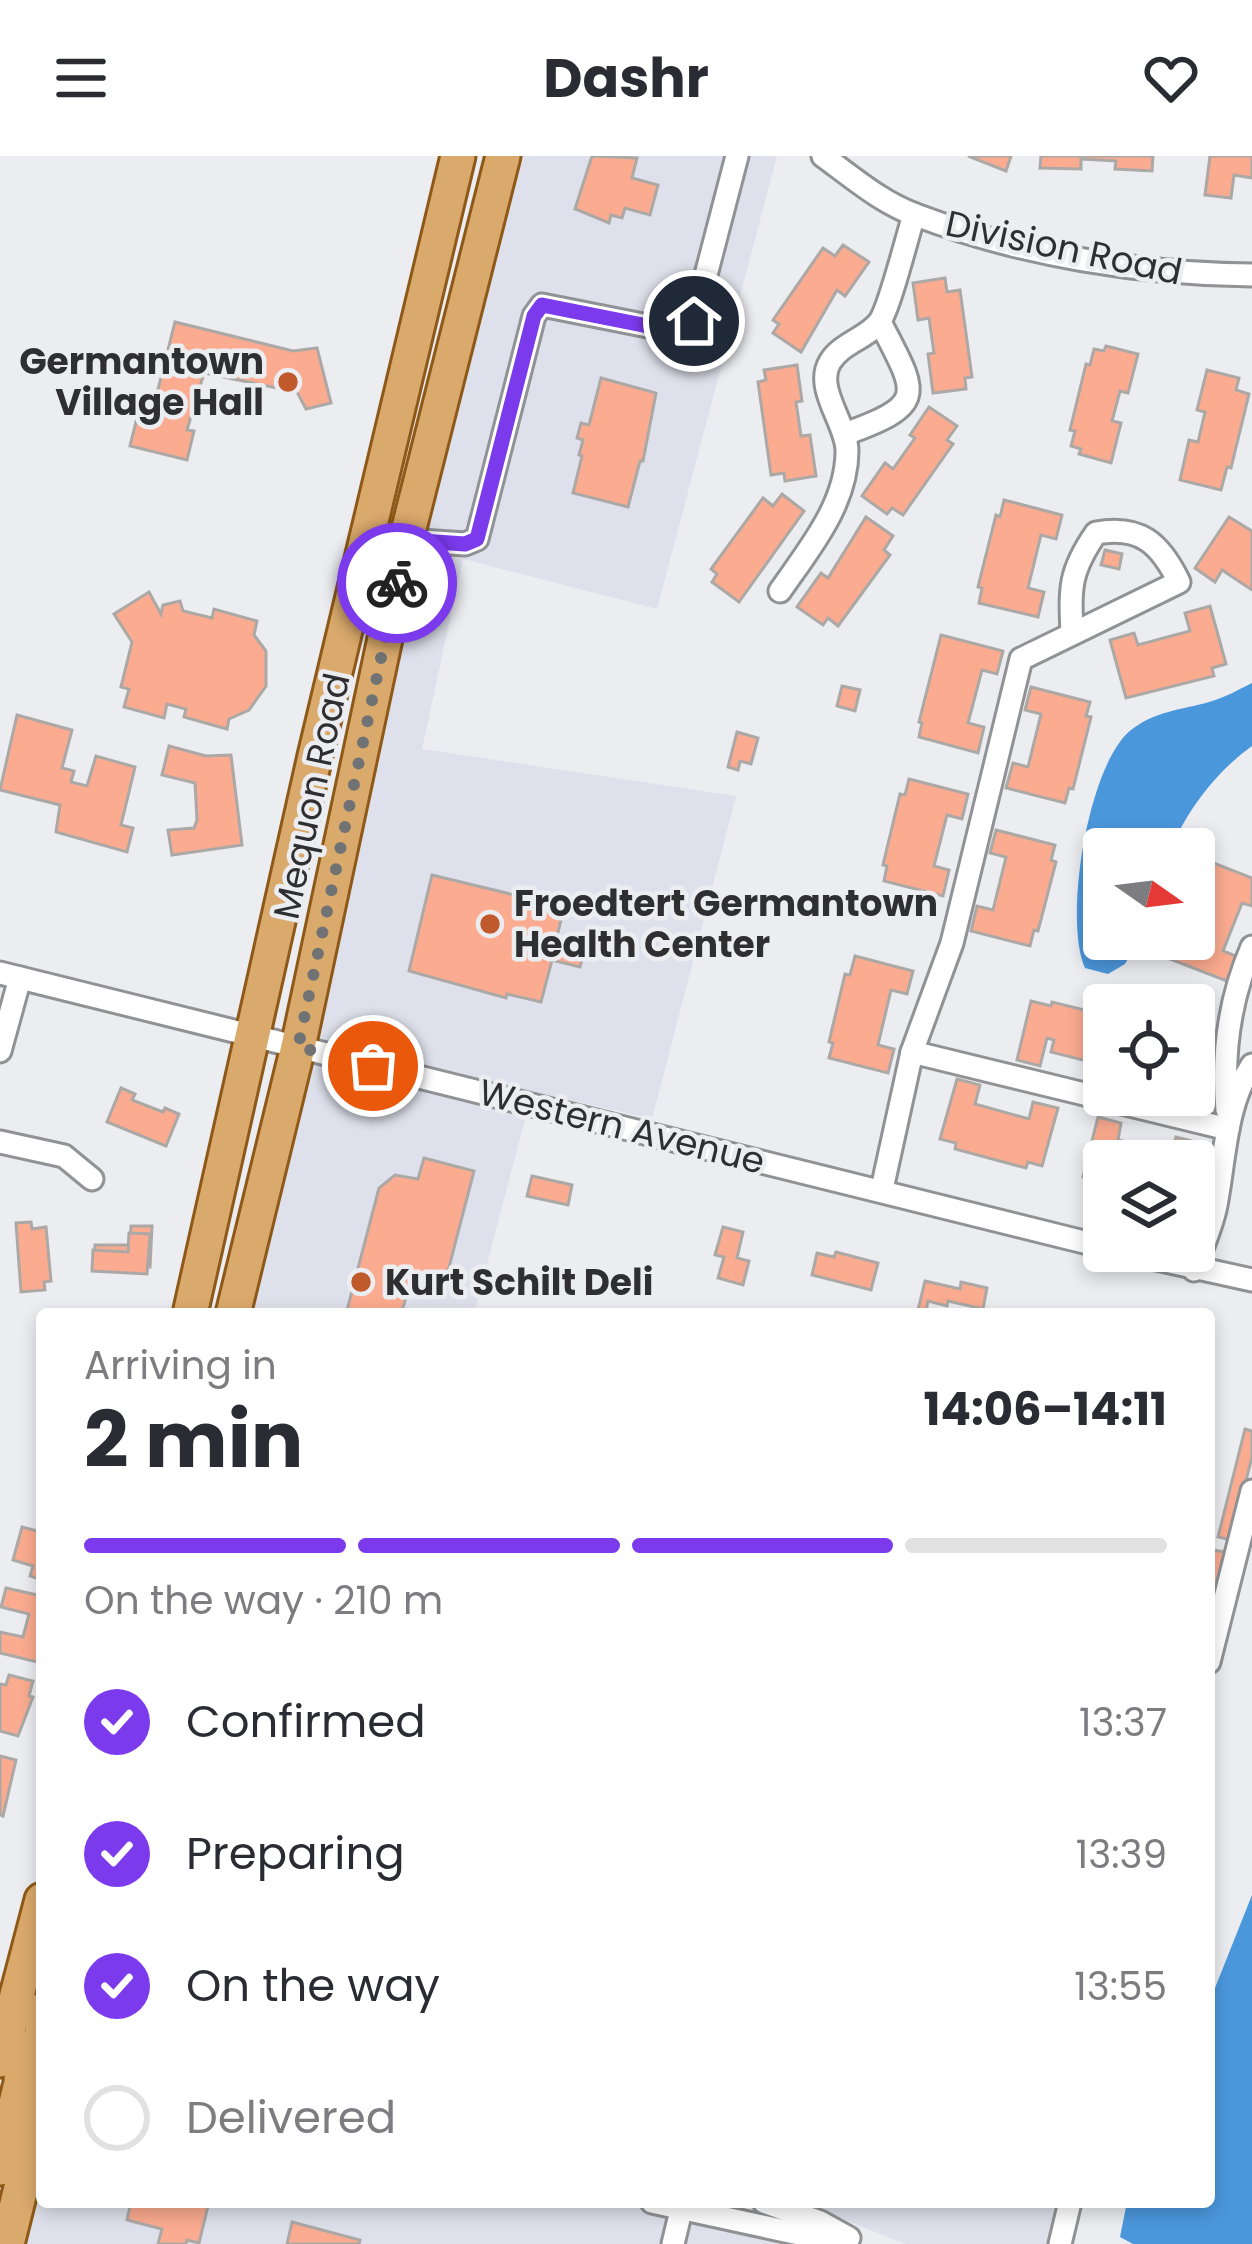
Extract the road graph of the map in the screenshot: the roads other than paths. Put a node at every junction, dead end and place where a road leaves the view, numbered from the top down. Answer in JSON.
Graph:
{"nodes":[{"id":1,"x":458,"y":156,"type":"edge"},
{"id":2,"x":479,"y":156,"type":"edge"},
{"id":3,"x":503,"y":156,"type":"edge"},
{"id":4,"x":736,"y":156,"type":"edge"},
{"id":5,"x":823,"y":156,"type":"edge"},
{"id":6,"x":914,"y":215,"type":"junction"},
{"id":7,"x":453,"y":221,"type":"junction"},
{"id":8,"x":1252,"y":274,"type":"edge"},
{"id":9,"x":880,"y":322,"type":"junction"},
{"id":10,"x":458,"y":337,"type":"junction"},
{"id":11,"x":845,"y":434,"type":"junction"},
{"id":12,"x":406,"y":540,"type":"junction"},
{"id":13,"x":780,"y":591,"type":"dead end"},
{"id":14,"x":1072,"y":634,"type":"junction"},
{"id":15,"x":315,"y":756,"type":"junction"},
{"id":16,"x":1252,"y":947,"type":"edge"},
{"id":17,"x":10,"y":976,"type":"edge"},
{"id":18,"x":250,"y":1036,"type":"junction"},
{"id":19,"x":298,"y":1047,"type":"junction"},
{"id":20,"x":0,"y":1052,"type":"edge"},
{"id":21,"x":912,"y":1052,"type":"junction"},
{"id":22,"x":1252,"y":1065,"type":"edge"},
{"id":23,"x":1228,"y":1129,"type":"junction"},
{"id":24,"x":0,"y":1142,"type":"edge"},
{"id":25,"x":92,"y":1180,"type":"dead end"},
{"id":26,"x":881,"y":1189,"type":"junction"},
{"id":27,"x":1215,"y":1211,"type":"edge"},
{"id":28,"x":1083,"y":1242,"type":"edge"},
{"id":29,"x":1206,"y":1272,"type":"edge"},
{"id":30,"x":242,"y":1274,"type":"junction"},
{"id":31,"x":1252,"y":1280,"type":"edge"},
{"id":32,"x":191,"y":1308,"type":"edge"},
{"id":33,"x":234,"y":1308,"type":"edge"},
{"id":34,"x":1252,"y":1491,"type":"edge"},
{"id":35,"x":1215,"y":1638,"type":"edge"},
{"id":36,"x":36,"y":1921,"type":"edge"},
{"id":37,"x":36,"y":2032,"type":"edge"},
{"id":38,"x":2,"y":2040,"type":"edge"},
{"id":39,"x":36,"y":2053,"type":"edge"},
{"id":40,"x":36,"y":2127,"type":"edge"},
{"id":41,"x":0,"y":2168,"type":"edge"},
{"id":42,"x":682,"y":2208,"type":"edge"},
{"id":43,"x":691,"y":2208,"type":"edge"},
{"id":44,"x":781,"y":2208,"type":"edge"},
{"id":45,"x":1069,"y":2208,"type":"edge"},
{"id":46,"x":7,"y":2244,"type":"edge"},
{"id":47,"x":673,"y":2244,"type":"edge"},
{"id":48,"x":845,"y":2244,"type":"edge"},
{"id":49,"x":860,"y":2244,"type":"edge"},
{"id":50,"x":1060,"y":2244,"type":"edge"}],
"edges":[{"from":1,"to":7,"type":"main road","name":"Mequon Road"},
{"from":2,"to":7,"type":"main road"},
{"from":3,"to":10,"type":"main road","name":"Mequon Road"},
{"from":4,"to":12,"type":"street"},
{"from":5,"to":6,"type":"street","name":"Division Road"},
{"from":6,"to":8,"type":"street","name":"Division Road"},
{"from":6,"to":9,"type":"street"},
{"from":7,"to":10,"type":"main road"},
{"from":7,"to":15,"type":"main road","name":"Mequon Road"},
{"from":9,"to":11,"type":"street"},
{"from":9,"to":11,"type":"street"},
{"from":10,"to":12,"type":"main road","name":"Mequon Road"},
{"from":11,"to":13,"type":"street"},
{"from":12,"to":19,"type":"main road","name":"Mequon Road"},
{"from":14,"to":14,"type":"street"},
{"from":14,"to":21,"type":"street"},
{"from":15,"to":18,"type":"main road","name":"Mequon Road"},
{"from":15,"to":19,"type":"main road"},
{"from":16,"to":23,"type":"street"},
{"from":17,"to":18,"type":"street","name":"Western Avenue"},
{"from":17,"to":20,"type":"street"},
{"from":18,"to":19,"type":"street","name":"Western Avenue"},
{"from":18,"to":30,"type":"main road"},
{"from":18,"to":32,"type":"main road","name":"Mequon Road"},
{"from":19,"to":26,"type":"street","name":"Western Avenue"},
{"from":19,"to":30,"type":"main road","name":"Mequon Road"},
{"from":21,"to":23,"type":"street"},
{"from":21,"to":26,"type":"street"},
{"from":22,"to":23,"type":"street"},
{"from":23,"to":27,"type":"street"},
{"from":24,"to":25,"type":"street"},
{"from":26,"to":28,"type":"street","name":"Western Avenue"},
{"from":29,"to":31,"type":"street"},
{"from":30,"to":33,"type":"main road","name":"Mequon Road"},
{"from":34,"to":35,"type":"street"},
{"from":36,"to":38,"type":"main road"},
{"from":37,"to":38,"type":"street"},
{"from":38,"to":39,"type":"street"},
{"from":38,"to":41,"type":"main road"},
{"from":40,"to":46,"type":"main road"},
{"from":42,"to":47,"type":"street"},
{"from":43,"to":48,"type":"street"},
{"from":44,"to":49,"type":"street"},
{"from":45,"to":50,"type":"street"}]}
